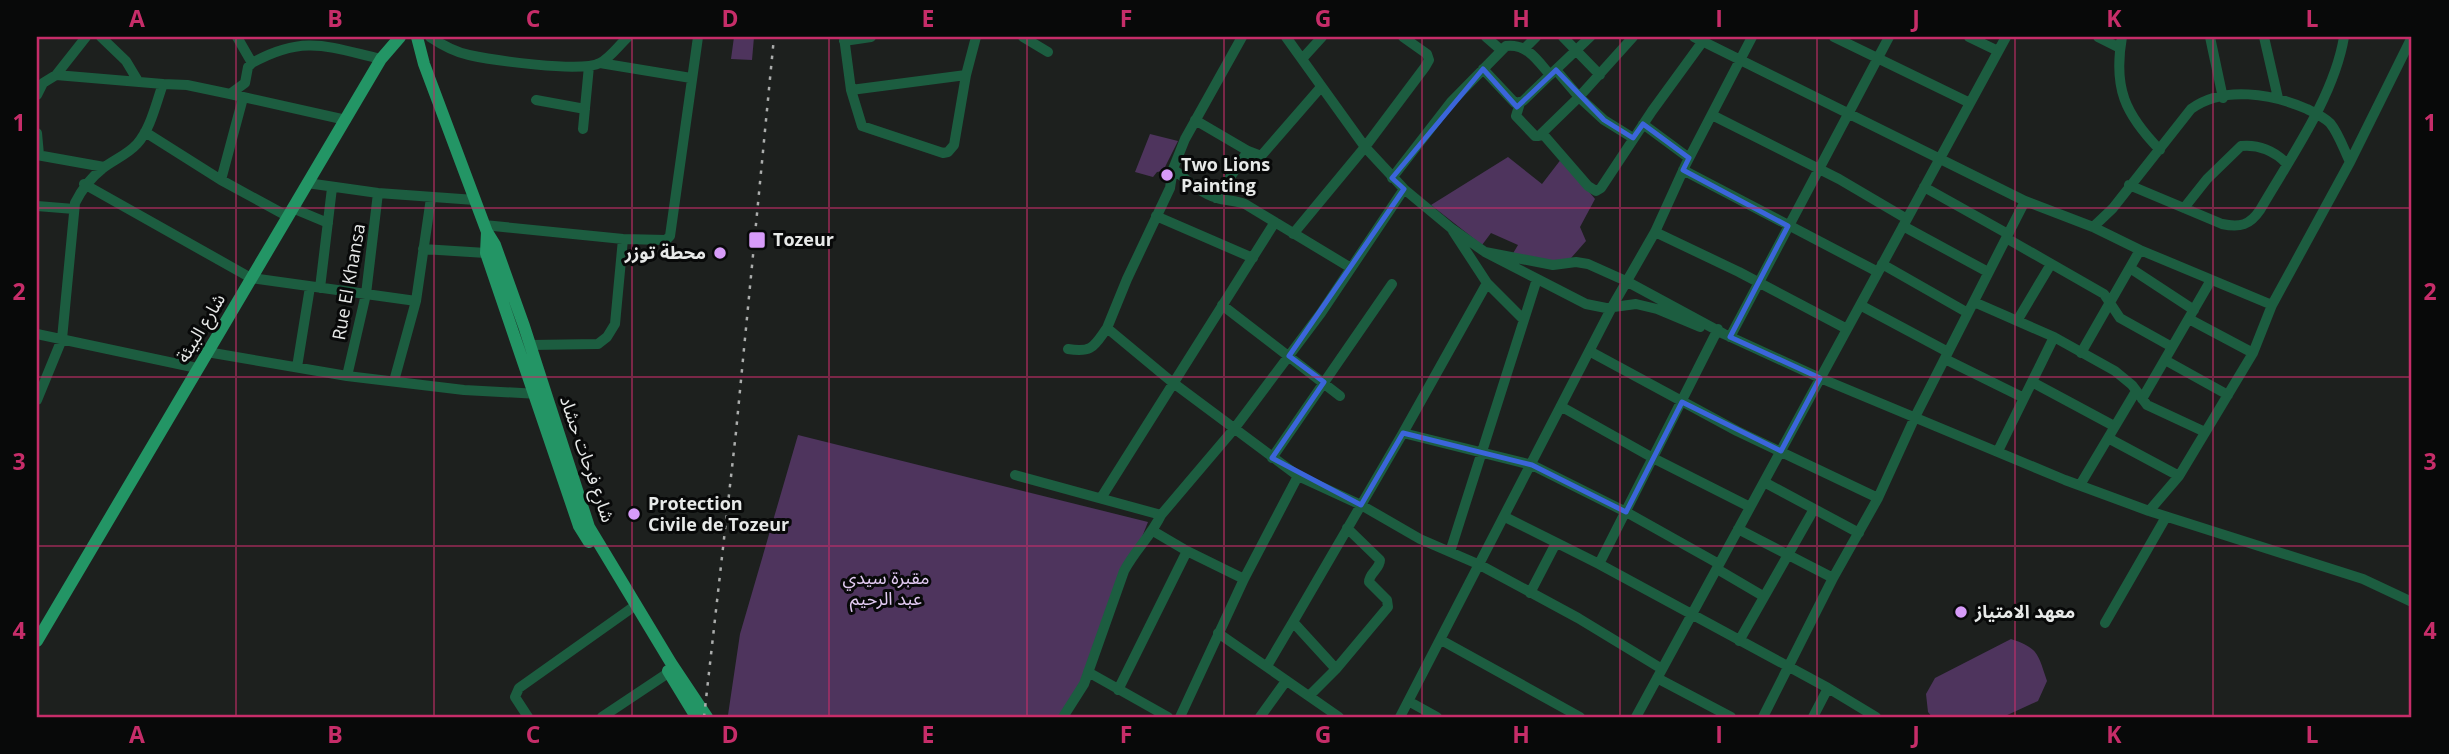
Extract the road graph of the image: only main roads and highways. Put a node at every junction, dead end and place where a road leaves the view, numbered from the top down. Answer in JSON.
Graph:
{"nodes":[{"id":1,"x":400,"y":37,"type":"edge"},
{"id":2,"x":417,"y":37,"type":"edge"},
{"id":3,"x":485,"y":229,"type":"junction"},
{"id":4,"x":518,"y":328,"type":"junction"},
{"id":5,"x":540,"y":393,"type":"junction"},
{"id":6,"x":633,"y":607,"type":"junction"},
{"id":7,"x":37,"y":641,"type":"edge"},
{"id":8,"x":699,"y":715,"type":"edge"}],
"edges":[{"from":1,"to":7,"type":"main road","name":"شارع البيئة"},
{"from":2,"to":3,"type":"main road","name":"شارع فرحات حشاد"},
{"from":3,"to":4,"type":"main road","name":"شارع فرحات حشاد"},
{"from":3,"to":4,"type":"main road","name":"شارع فرحات حشاد"},
{"from":4,"to":5,"type":"main road","name":"شارع فرحات حشاد"},
{"from":4,"to":5,"type":"main road","name":"شارع فرحات حشاد"},
{"from":5,"to":6,"type":"main road","name":"شارع فرحات حشاد"},
{"from":6,"to":8,"type":"main road","name":"شارع فرحات حشاد"},
{"from":6,"to":8,"type":"main road","name":"شارع فرحات حشاد"}]}
